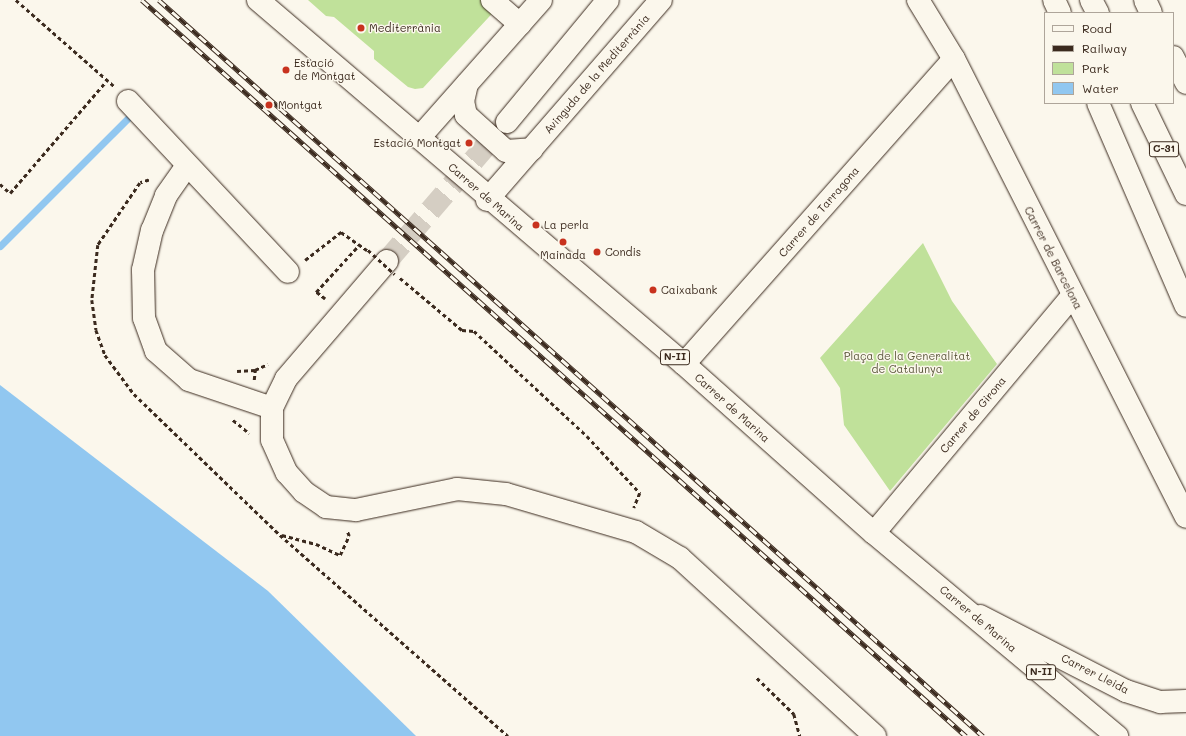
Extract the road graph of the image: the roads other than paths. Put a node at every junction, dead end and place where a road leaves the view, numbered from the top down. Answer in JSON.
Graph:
{"nodes":[{"id":1,"x":492,"y":0,"type":"edge"},
{"id":2,"x":541,"y":0,"type":"edge"},
{"id":3,"x":608,"y":0,"type":"edge"},
{"id":4,"x":661,"y":0,"type":"edge"},
{"id":5,"x":918,"y":0,"type":"edge"},
{"id":6,"x":1054,"y":0,"type":"edge"},
{"id":7,"x":1091,"y":0,"type":"edge"},
{"id":8,"x":1145,"y":0,"type":"edge"},
{"id":9,"x":262,"y":1,"type":"edge"},
{"id":10,"x":1060,"y":12,"type":"edge"},
{"id":11,"x":1097,"y":12,"type":"edge"},
{"id":12,"x":1151,"y":12,"type":"edge"},
{"id":13,"x":520,"y":24,"type":"junction"},
{"id":14,"x":954,"y":59,"type":"junction"},
{"id":15,"x":1174,"y":59,"type":"edge"},
{"id":16,"x":1186,"y":83,"type":"edge"},
{"id":17,"x":467,"y":84,"type":"junction"},
{"id":18,"x":128,"y":101,"type":"dead end"},
{"id":19,"x":1098,"y":104,"type":"edge"},
{"id":20,"x":1142,"y":104,"type":"edge"},
{"id":21,"x":507,"y":122,"type":"tunnel mouth"},
{"id":22,"x":419,"y":138,"type":"junction"},
{"id":23,"x":532,"y":149,"type":"junction"},
{"id":24,"x":186,"y":166,"type":"junction"},
{"id":25,"x":1186,"y":194,"type":"edge"},
{"id":26,"x":488,"y":200,"type":"junction"},
{"id":27,"x":391,"y":267,"type":"tunnel mouth"},
{"id":28,"x":288,"y":272,"type":"road end"},
{"id":29,"x":1072,"y":296,"type":"junction"},
{"id":30,"x":1186,"y":306,"type":"edge"},
{"id":31,"x":684,"y":364,"type":"junction"},
{"id":32,"x":272,"y":408,"type":"junction"},
{"id":33,"x":1186,"y":517,"type":"edge"},
{"id":34,"x":874,"y":533,"type":"junction"},
{"id":35,"x":965,"y":608,"type":"junction"},
{"id":36,"x":1186,"y":701,"type":"edge"},
{"id":37,"x":875,"y":736,"type":"edge"},
{"id":38,"x":1117,"y":736,"type":"edge"}],
"edges":[{"from":1,"to":13,"type":"main road"},
{"from":2,"to":13,"type":"main road"},
{"from":3,"to":21,"type":"main road"},
{"from":4,"to":23,"type":"main road","name":"Avinguda de la Mediterrània"},
{"from":5,"to":14,"type":"main road","name":"Carrer de Barcelona"},
{"from":6,"to":10,"type":"main road"},
{"from":7,"to":11,"type":"main road"},
{"from":8,"to":12,"type":"main road"},
{"from":9,"to":22,"type":"main road","name":"Carrer de Marina","number":"N-II"},
{"from":13,"to":17,"type":"main road"},
{"from":14,"to":29,"type":"main road","name":"Carrer de Barcelona"},
{"from":14,"to":31,"type":"main road","name":"Carrer de Tarragona"},
{"from":15,"to":16,"type":"main road"},
{"from":17,"to":22,"type":"main road"},
{"from":17,"to":23,"type":"main road"},
{"from":18,"to":24,"type":"main road"},
{"from":19,"to":30,"type":"main road"},
{"from":20,"to":25,"type":"main road","number":"C-31"},
{"from":22,"to":26,"type":"main road","name":"Carrer de Marina","number":"N-II"},
{"from":23,"to":26,"type":"main road","name":"Avinguda de la Mediterrània"},
{"from":24,"to":28,"type":"main road"},
{"from":24,"to":32,"type":"main road"},
{"from":26,"to":31,"type":"main road","name":"Carrer de Marina","number":"N-II"},
{"from":27,"to":32,"type":"main road"},
{"from":29,"to":33,"type":"main road","name":"Carrer de Barcelona"},
{"from":29,"to":34,"type":"main road","name":"Carrer de Girona"},
{"from":31,"to":34,"type":"main road","name":"Carrer de Marina","number":"N-II"},
{"from":32,"to":37,"type":"main road"},
{"from":34,"to":35,"type":"main road","name":"Carrer de Marina","number":"N-II"},
{"from":35,"to":36,"type":"main road","name":"Carrer Lleida"},
{"from":35,"to":38,"type":"main road","name":"Carrer de Marina","number":"N-II"}]}
